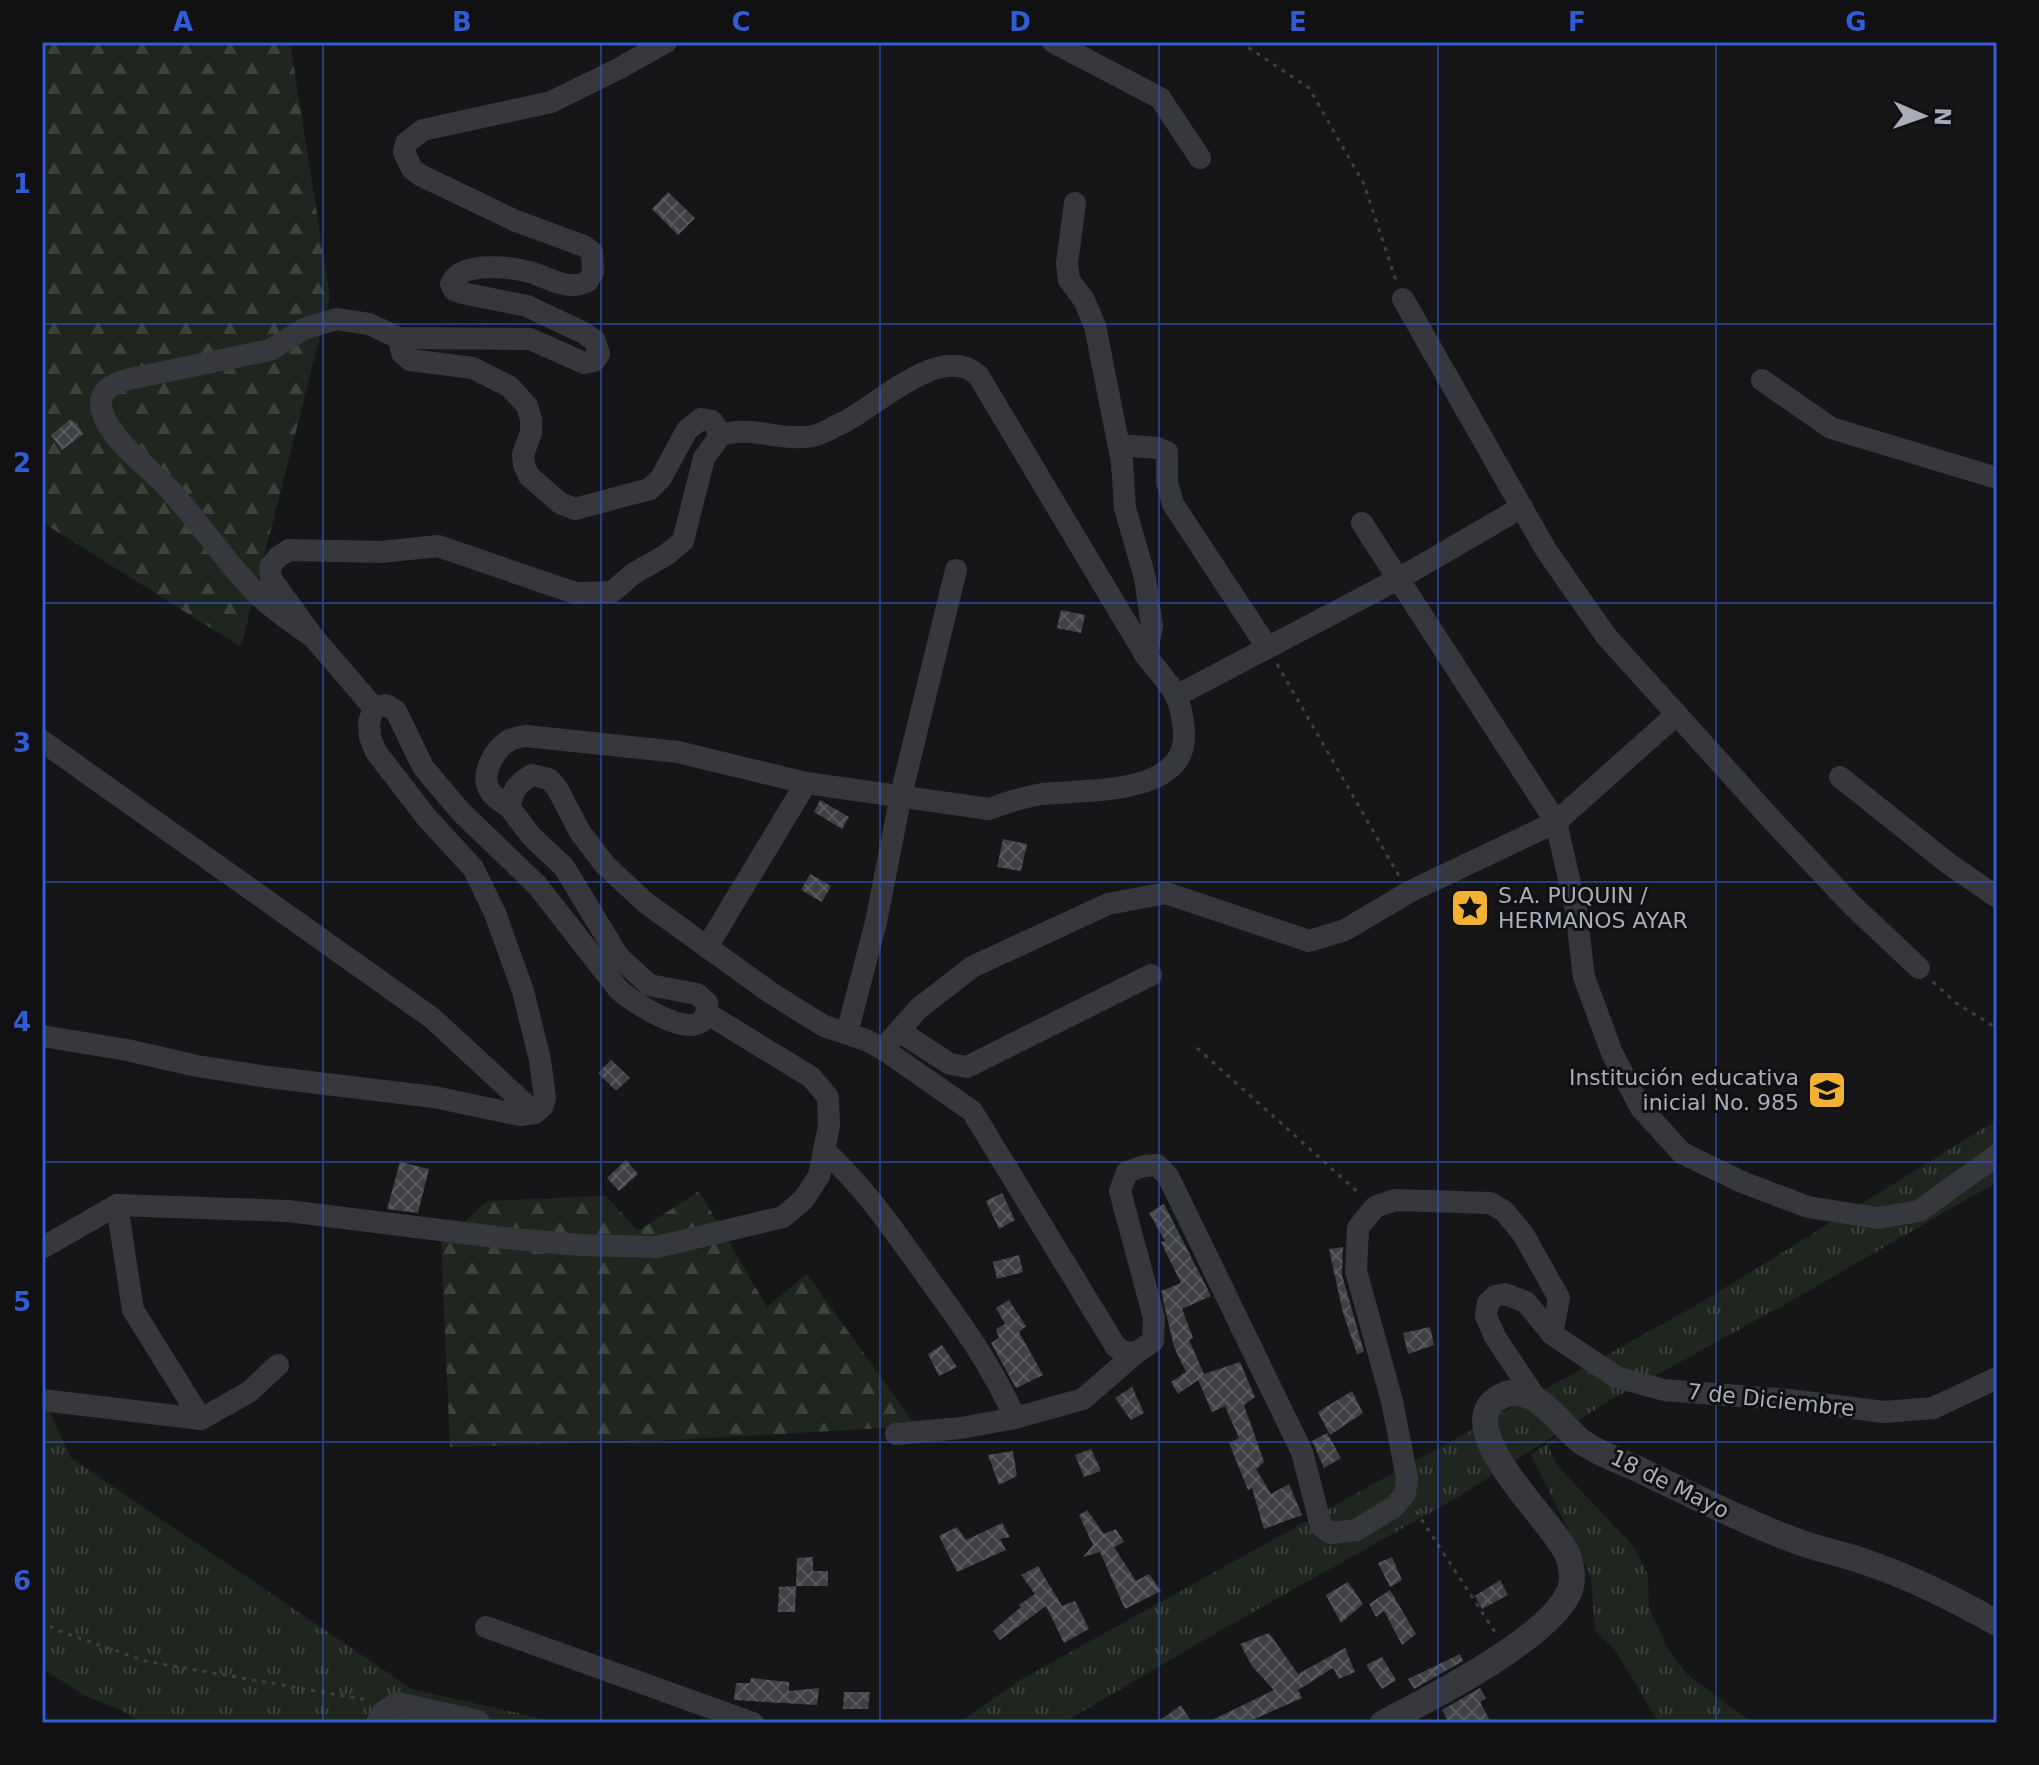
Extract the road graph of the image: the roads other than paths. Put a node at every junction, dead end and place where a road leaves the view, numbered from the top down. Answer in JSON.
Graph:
{"nodes":[{"id":1,"x":666,"y":42,"type":"edge"},
{"id":2,"x":1053,"y":42,"type":"edge"},
{"id":3,"x":1200,"y":158,"type":"dead end"},
{"id":4,"x":1075,"y":203,"type":"dead end"},
{"id":5,"x":1403,"y":299,"type":"road end"},
{"id":6,"x":399,"y":338,"type":"junction"},
{"id":7,"x":1762,"y":380,"type":"dead end"},
{"id":8,"x":721,"y":435,"type":"junction"},
{"id":9,"x":1119,"y":445,"type":"junction"},
{"id":10,"x":1997,"y":478,"type":"edge"},
{"id":11,"x":1522,"y":507,"type":"junction"},
{"id":12,"x":1362,"y":523,"type":"dead end"},
{"id":13,"x":956,"y":570,"type":"dead end"},
{"id":14,"x":1400,"y":578,"type":"junction"},
{"id":15,"x":314,"y":638,"type":"junction"},
{"id":16,"x":1267,"y":647,"type":"junction"},
{"id":17,"x":1146,"y":656,"type":"junction"},
{"id":18,"x":1176,"y":696,"type":"junction"},
{"id":19,"x":374,"y":708,"type":"junction"},
{"id":20,"x":1677,"y":714,"type":"junction"},
{"id":21,"x":42,"y":741,"type":"edge"},
{"id":22,"x":1840,"y":777,"type":"dead end"},
{"id":23,"x":806,"y":783,"type":"junction"},
{"id":24,"x":901,"y":795,"type":"junction"},
{"id":25,"x":510,"y":808,"type":"junction"},
{"id":26,"x":1556,"y":822,"type":"junction"},
{"id":27,"x":1997,"y":897,"type":"edge"},
{"id":28,"x":707,"y":947,"type":"junction"},
{"id":29,"x":1919,"y":968,"type":"road end"},
{"id":30,"x":1151,"y":975,"type":"dead end"},
{"id":31,"x":708,"y":1014,"type":"junction"},
{"id":32,"x":899,"y":1031,"type":"junction"},
{"id":33,"x":847,"y":1033,"type":"junction"},
{"id":34,"x":43,"y":1034,"type":"edge"},
{"id":35,"x":883,"y":1049,"type":"junction"},
{"id":36,"x":535,"y":1113,"type":"junction"},
{"id":37,"x":826,"y":1152,"type":"junction"},
{"id":38,"x":1997,"y":1155,"type":"edge"},
{"id":39,"x":117,"y":1205,"type":"junction"},
{"id":40,"x":42,"y":1248,"type":"edge"},
{"id":41,"x":1552,"y":1334,"type":"junction"},
{"id":42,"x":1136,"y":1353,"type":"junction"},
{"id":43,"x":278,"y":1365,"type":"dead end"},
{"id":44,"x":1997,"y":1378,"type":"edge"},
{"id":45,"x":1535,"y":1397,"type":"junction"},
{"id":46,"x":42,"y":1400,"type":"edge"},
{"id":47,"x":1015,"y":1418,"type":"junction"},
{"id":48,"x":201,"y":1419,"type":"junction"},
{"id":49,"x":896,"y":1434,"type":"dead end"},
{"id":50,"x":1997,"y":1623,"type":"edge"},
{"id":51,"x":486,"y":1627,"type":"dead end"},
{"id":52,"x":388,"y":1714,"type":"edge"},
{"id":53,"x":477,"y":1723,"type":"edge"},
{"id":54,"x":753,"y":1723,"type":"edge"},
{"id":55,"x":1383,"y":1723,"type":"edge"}],
"edges":[{"from":1,"to":6,"type":"street"},
{"from":2,"to":3,"type":"street"},
{"from":4,"to":9,"type":"street"},
{"from":5,"to":11,"type":"street"},
{"from":6,"to":8,"type":"street"},
{"from":6,"to":15,"type":"street"},
{"from":7,"to":10,"type":"street"},
{"from":8,"to":15,"type":"street"},
{"from":8,"to":17,"type":"street"},
{"from":9,"to":16,"type":"street"},
{"from":9,"to":17,"type":"street"},
{"from":11,"to":14,"type":"street"},
{"from":11,"to":20,"type":"street"},
{"from":12,"to":14,"type":"street"},
{"from":13,"to":24,"type":"street"},
{"from":14,"to":16,"type":"street"},
{"from":14,"to":26,"type":"street"},
{"from":15,"to":19,"type":"street"},
{"from":16,"to":18,"type":"street"},
{"from":17,"to":18,"type":"street"},
{"from":18,"to":24,"type":"street"},
{"from":19,"to":31,"type":"street"},
{"from":19,"to":36,"type":"street"},
{"from":20,"to":26,"type":"street"},
{"from":20,"to":29,"type":"street"},
{"from":21,"to":36,"type":"street"},
{"from":22,"to":27,"type":"street"},
{"from":23,"to":24,"type":"street"},
{"from":23,"to":25,"type":"street"},
{"from":23,"to":28,"type":"street"},
{"from":24,"to":33,"type":"street"},
{"from":25,"to":28,"type":"street"},
{"from":25,"to":31,"type":"street"},
{"from":26,"to":32,"type":"street"},
{"from":26,"to":38,"type":"street"},
{"from":28,"to":33,"type":"street"},
{"from":30,"to":32,"type":"street"},
{"from":31,"to":37,"type":"street"},
{"from":32,"to":35,"type":"street"},
{"from":33,"to":35,"type":"street"},
{"from":34,"to":36,"type":"street"},
{"from":35,"to":42,"type":"street"},
{"from":37,"to":39,"type":"street"},
{"from":37,"to":47,"type":"street"},
{"from":39,"to":40,"type":"street"},
{"from":39,"to":48,"type":"street"},
{"from":41,"to":42,"type":"street"},
{"from":41,"to":44,"type":"street","name":"7 de Diciembre"},
{"from":41,"to":45,"type":"street","name":"18 de Mayo"},
{"from":42,"to":47,"type":"street"},
{"from":43,"to":48,"type":"street"},
{"from":45,"to":50,"type":"street","name":"18 de Mayo"},
{"from":45,"to":55,"type":"street"},
{"from":46,"to":48,"type":"street"},
{"from":47,"to":49,"type":"street"},
{"from":51,"to":54,"type":"street"},
{"from":52,"to":53,"type":"street"}]}
